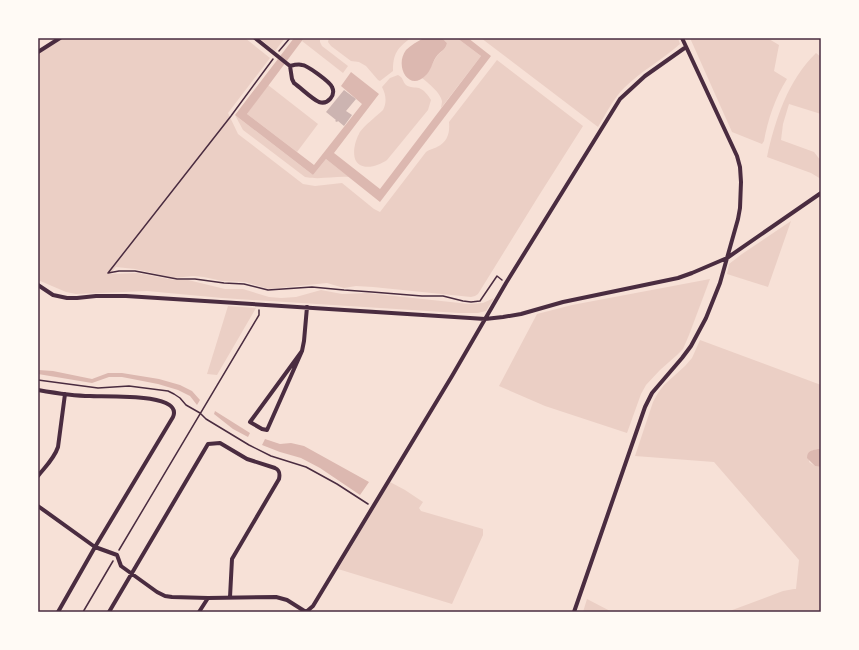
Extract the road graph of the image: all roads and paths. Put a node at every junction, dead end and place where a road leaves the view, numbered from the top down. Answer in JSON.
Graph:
{"nodes":[{"id":1,"x":60,"y":38,"type":"edge"},
{"id":2,"x":255,"y":38,"type":"edge"},
{"id":3,"x":290,"y":38,"type":"edge"},
{"id":4,"x":682,"y":38,"type":"edge"},
{"id":5,"x":686,"y":47,"type":"junction"},
{"id":6,"x":38,"y":52,"type":"edge"},
{"id":7,"x":278,"y":56,"type":"junction"},
{"id":8,"x":290,"y":66,"type":"junction"},
{"id":9,"x":821,"y":193,"type":"edge"},
{"id":10,"x":727,"y":258,"type":"junction"},
{"id":11,"x":497,"y":276,"type":"dead end"},
{"id":12,"x":38,"y":285,"type":"edge"},
{"id":13,"x":260,"y":304,"type":"junction"},
{"id":14,"x":306,"y":307,"type":"junction"},
{"id":15,"x":485,"y":319,"type":"junction"},
{"id":16,"x":302,"y":351,"type":"junction"},
{"id":17,"x":38,"y":380,"type":"edge"},
{"id":18,"x":38,"y":390,"type":"edge"},
{"id":19,"x":65,"y":394,"type":"junction"},
{"id":20,"x":200,"y":413,"type":"junction"},
{"id":21,"x":38,"y":476,"type":"edge"},
{"id":22,"x":38,"y":506,"type":"edge"},
{"id":23,"x":373,"y":507,"type":"junction"},
{"id":24,"x":95,"y":548,"type":"junction"},
{"id":25,"x":117,"y":555,"type":"junction"},
{"id":26,"x":132,"y":573,"type":"junction"},
{"id":27,"x":230,"y":597,"type":"junction"},
{"id":28,"x":208,"y":598,"type":"junction"},
{"id":29,"x":58,"y":612,"type":"edge"},
{"id":30,"x":83,"y":612,"type":"edge"},
{"id":31,"x":109,"y":612,"type":"edge"},
{"id":32,"x":199,"y":612,"type":"edge"},
{"id":33,"x":306,"y":612,"type":"edge"},
{"id":34,"x":574,"y":612,"type":"edge"}],
"edges":[{"from":1,"to":6,"type":"street"},
{"from":2,"to":7,"type":"street"},
{"from":3,"to":7,"type":"path"},
{"from":4,"to":5,"type":"street"},
{"from":5,"to":10,"type":"street"},
{"from":5,"to":15,"type":"street"},
{"from":7,"to":8,"type":"street"},
{"from":7,"to":11,"type":"path"},
{"from":8,"to":8,"type":"street"},
{"from":9,"to":10,"type":"street"},
{"from":10,"to":15,"type":"street"},
{"from":10,"to":34,"type":"street"},
{"from":12,"to":13,"type":"street"},
{"from":13,"to":14,"type":"street"},
{"from":13,"to":20,"type":"path"},
{"from":14,"to":15,"type":"street"},
{"from":14,"to":16,"type":"street"},
{"from":15,"to":23,"type":"street"},
{"from":16,"to":16,"type":"street"},
{"from":17,"to":20,"type":"path"},
{"from":18,"to":19,"type":"street"},
{"from":19,"to":21,"type":"street"},
{"from":19,"to":24,"type":"street"},
{"from":20,"to":23,"type":"path"},
{"from":20,"to":25,"type":"path"},
{"from":22,"to":24,"type":"street"},
{"from":23,"to":33,"type":"street"},
{"from":24,"to":25,"type":"street"},
{"from":24,"to":29,"type":"street"},
{"from":25,"to":26,"type":"street"},
{"from":25,"to":30,"type":"path"},
{"from":26,"to":27,"type":"street"},
{"from":26,"to":28,"type":"street"},
{"from":26,"to":31,"type":"street"},
{"from":27,"to":28,"type":"street"},
{"from":27,"to":33,"type":"street"},
{"from":28,"to":32,"type":"street"}]}
